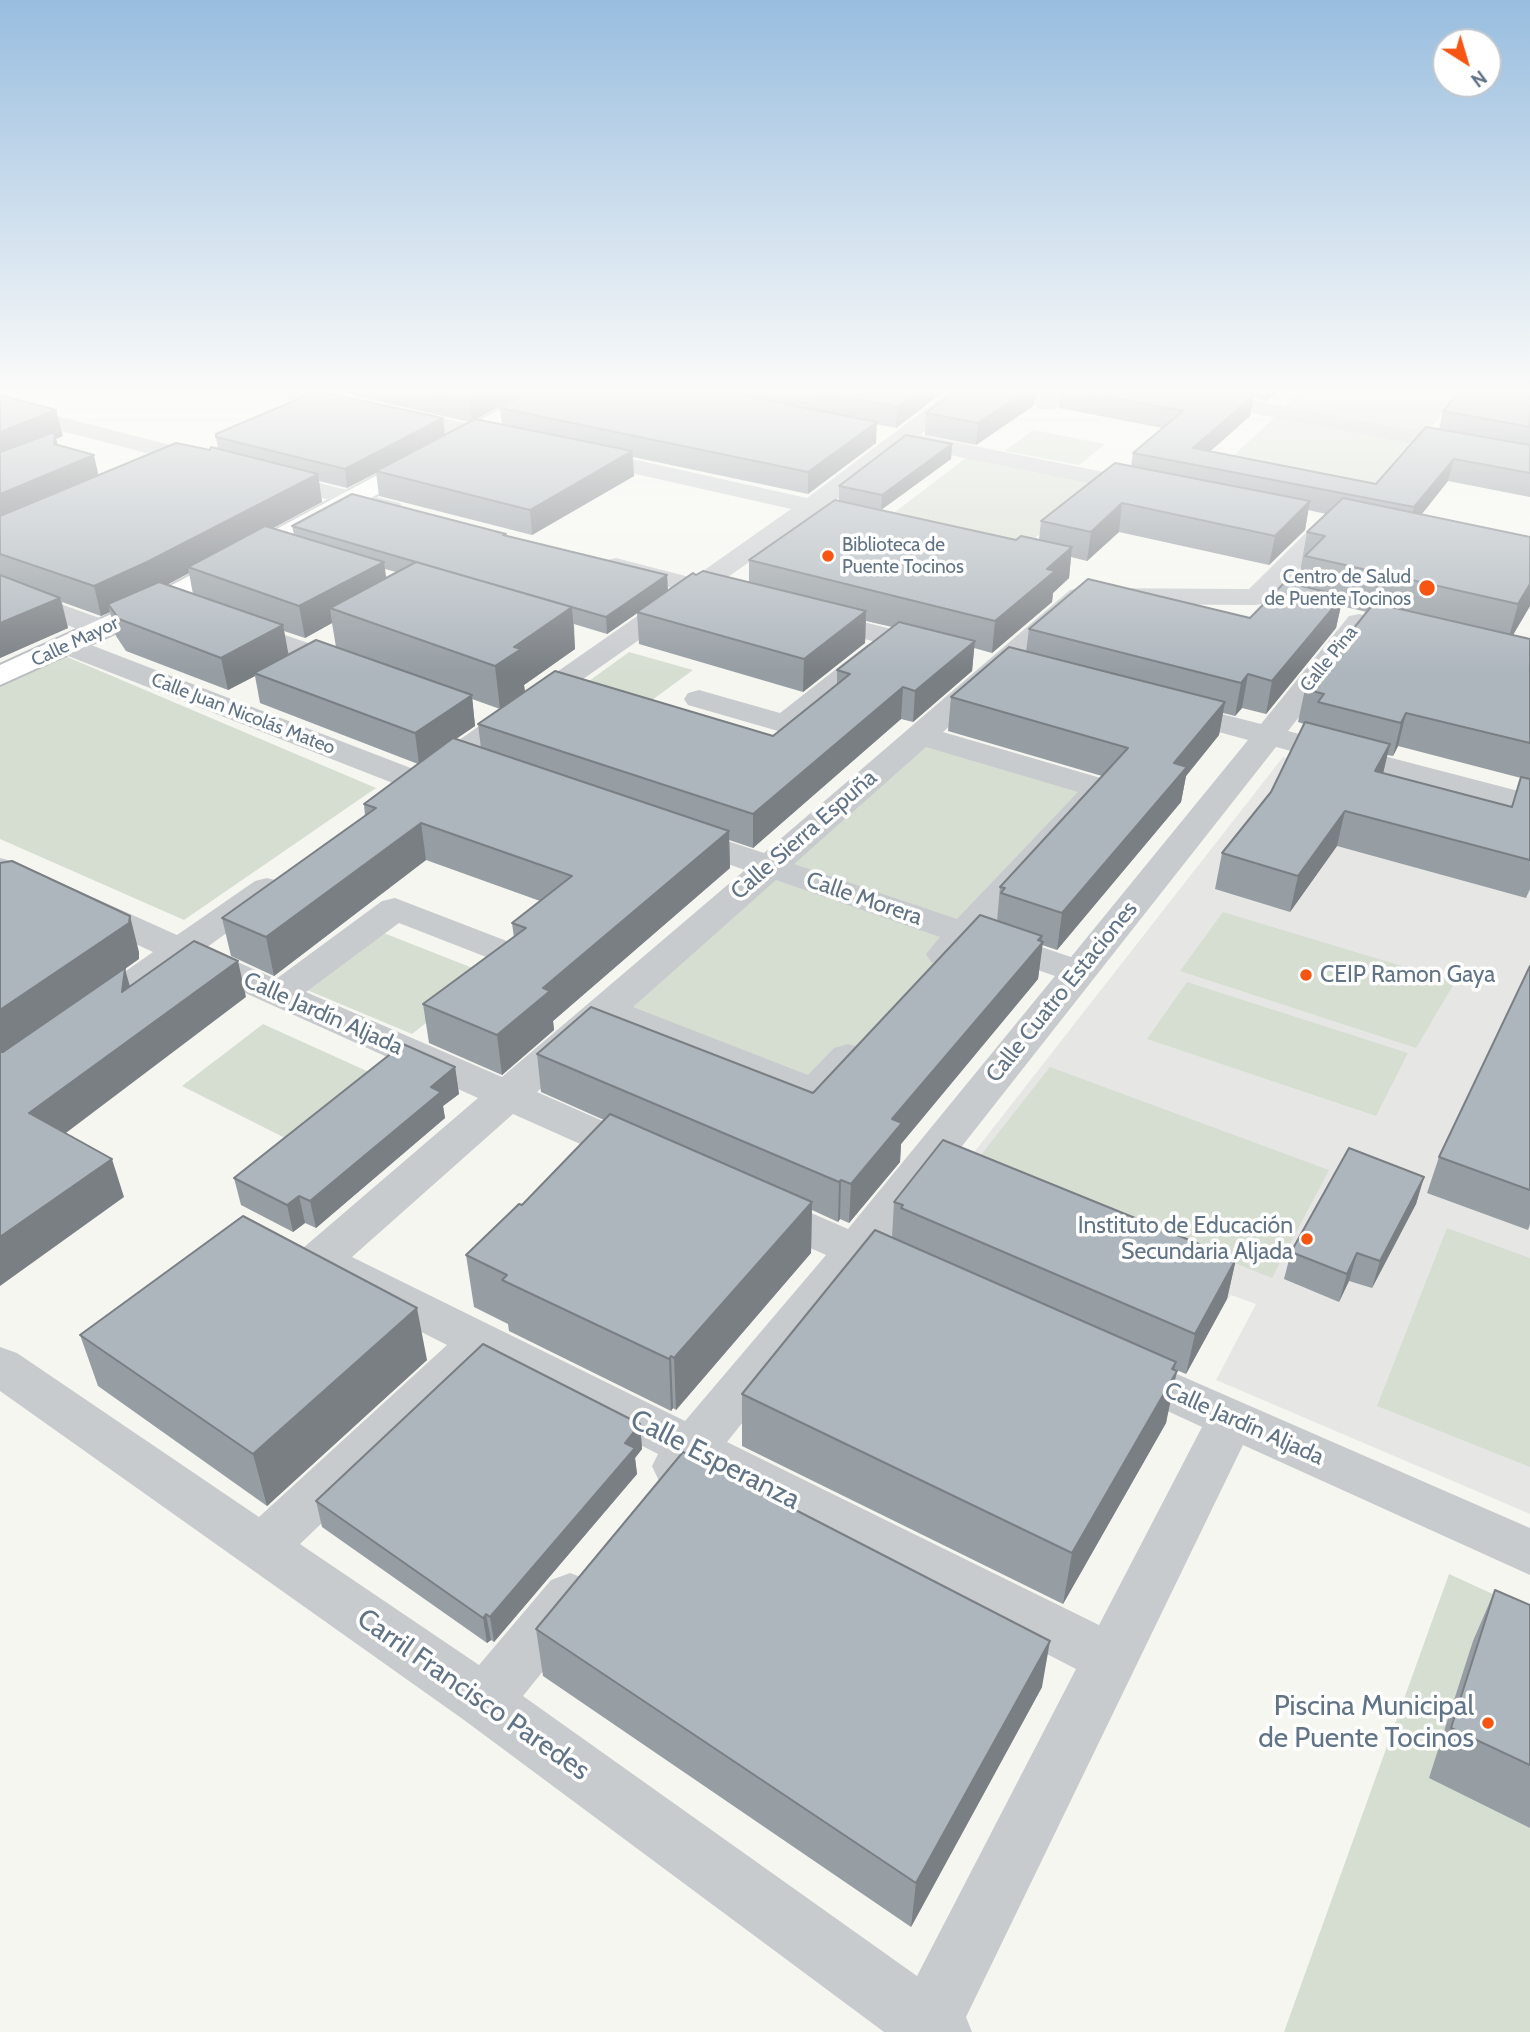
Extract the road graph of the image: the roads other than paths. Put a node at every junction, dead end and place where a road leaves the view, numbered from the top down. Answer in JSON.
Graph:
{"nodes":[{"id":1,"x":292,"y":483,"type":"edge"},
{"id":2,"x":385,"y":483,"type":"edge"},
{"id":3,"x":705,"y":483,"type":"edge"},
{"id":4,"x":841,"y":483,"type":"edge"},
{"id":5,"x":1126,"y":483,"type":"edge"},
{"id":6,"x":1166,"y":491,"type":"edge"},
{"id":7,"x":357,"y":499,"type":"junction"},
{"id":8,"x":811,"y":506,"type":"junction"},
{"id":9,"x":423,"y":516,"type":"edge"},
{"id":10,"x":851,"y":516,"type":"edge"},
{"id":11,"x":1326,"y":523,"type":"edge"},
{"id":12,"x":270,"y":546,"type":"junction"},
{"id":13,"x":307,"y":557,"type":"edge"},
{"id":14,"x":593,"y":560,"type":"edge"},
{"id":15,"x":1082,"y":571,"type":"dead end"},
{"id":16,"x":696,"y":586,"type":"junction"},
{"id":17,"x":0,"y":590,"type":"edge"},
{"id":18,"x":1192,"y":597,"type":"junction"},
{"id":19,"x":164,"y":600,"type":"junction"},
{"id":20,"x":103,"y":629,"type":"junction"},
{"id":21,"x":341,"y":634,"type":"edge"},
{"id":22,"x":893,"y":638,"type":"junction"},
{"id":23,"x":1438,"y":640,"type":"edge"},
{"id":24,"x":68,"y":646,"type":"junction"},
{"id":25,"x":313,"y":654,"type":"junction"},
{"id":26,"x":998,"y":666,"type":"junction"},
{"id":27,"x":1030,"y":673,"type":"edge"},
{"id":28,"x":372,"y":675,"type":"edge"},
{"id":29,"x":0,"y":676,"type":"edge"},
{"id":30,"x":699,"y":699,"type":"dead end"},
{"id":31,"x":1149,"y":704,"type":"edge"},
{"id":32,"x":225,"y":707,"type":"junction"},
{"id":33,"x":1268,"y":734,"type":"junction"},
{"id":34,"x":919,"y":735,"type":"junction"},
{"id":35,"x":451,"y":759,"type":"junction"},
{"id":36,"x":491,"y":773,"type":"edge"},
{"id":37,"x":419,"y":782,"type":"junction"},
{"id":38,"x":1530,"y":804,"type":"edge"},
{"id":39,"x":385,"y":806,"type":"edge"},
{"id":40,"x":649,"y":827,"type":"edge"},
{"id":41,"x":768,"y":867,"type":"junction"},
{"id":42,"x":293,"y":870,"type":"edge"},
{"id":43,"x":5,"y":875,"type":"edge"},
{"id":44,"x":964,"y":933,"type":"junction"},
{"id":45,"x":179,"y":950,"type":"junction"},
{"id":46,"x":499,"y":951,"type":"edge"},
{"id":47,"x":1079,"y":972,"type":"junction"},
{"id":48,"x":926,"y":973,"type":"edge"},
{"id":49,"x":279,"y":994,"type":"junction"},
{"id":50,"x":605,"y":1009,"type":"junction"},
{"id":51,"x":870,"y":1033,"type":"edge"},
{"id":52,"x":0,"y":1077,"type":"edge"},
{"id":53,"x":506,"y":1095,"type":"junction"},
{"id":54,"x":681,"y":1172,"type":"edge"},
{"id":55,"x":731,"y":1195,"type":"edge"},
{"id":56,"x":856,"y":1250,"type":"junction"},
{"id":57,"x":319,"y":1261,"type":"joint"},
{"id":58,"x":943,"y":1289,"type":"edge"},
{"id":59,"x":481,"y":1342,"type":"junction"},
{"id":60,"x":1093,"y":1356,"type":"edge"},
{"id":61,"x":4,"y":1375,"type":"edge"},
{"id":62,"x":1231,"y":1418,"type":"junction"},
{"id":63,"x":692,"y":1448,"type":"junction"},
{"id":64,"x":648,"y":1500,"type":"edge"},
{"id":65,"x":262,"y":1547,"type":"junction"},
{"id":66,"x":1530,"y":1552,"type":"edge"},
{"id":67,"x":597,"y":1564,"type":"edge"},
{"id":68,"x":1111,"y":1659,"type":"junction"},
{"id":69,"x":484,"y":1700,"type":"junction"},
{"id":70,"x":933,"y":2028,"type":"edge"}],
"edges":[{"from":1,"to":7,"type":"street"},
{"from":2,"to":7,"type":"main road","name":"Calle Mayor"},
{"from":3,"to":8,"type":"street"},
{"from":4,"to":8,"type":"street"},
{"from":5,"to":6,"type":"street"},
{"from":7,"to":9,"type":"street"},
{"from":7,"to":12,"type":"main road","name":"Calle Mayor"},
{"from":8,"to":10,"type":"street"},
{"from":8,"to":16,"type":"street"},
{"from":11,"to":18,"type":"street","name":"Calle Sierra Espuña"},
{"from":12,"to":13,"type":"street"},
{"from":12,"to":19,"type":"main road","name":"Calle Mayor"},
{"from":14,"to":16,"type":"street"},
{"from":15,"to":18,"type":"street"},
{"from":16,"to":22,"type":"street"},
{"from":16,"to":35,"type":"street"},
{"from":17,"to":20,"type":"street"},
{"from":18,"to":26,"type":"street","name":"Calle Sierra Espuña"},
{"from":19,"to":20,"type":"main road","name":"Calle Mayor"},
{"from":19,"to":25,"type":"street"},
{"from":20,"to":24,"type":"main road","name":"Calle Mayor"},
{"from":21,"to":25,"type":"street"},
{"from":22,"to":26,"type":"street"},
{"from":22,"to":30,"type":"street"},
{"from":23,"to":33,"type":"street","name":"Calle Pina"},
{"from":24,"to":29,"type":"main road","name":"Calle Mayor"},
{"from":24,"to":32,"type":"street","name":"Calle Juan Nicolás Mateo"},
{"from":25,"to":28,"type":"street"},
{"from":25,"to":32,"type":"street"},
{"from":26,"to":27,"type":"street"},
{"from":26,"to":34,"type":"street","name":"Calle Sierra Espuña"},
{"from":31,"to":33,"type":"street"},
{"from":32,"to":37,"type":"street","name":"Calle Juan Nicolás Mateo"},
{"from":33,"to":38,"type":"street"},
{"from":33,"to":47,"type":"street","name":"Calle Cuatro Estaciones"},
{"from":34,"to":41,"type":"street","name":"Calle Sierra Espuña"},
{"from":34,"to":44,"type":"street"},
{"from":35,"to":36,"type":"street"},
{"from":35,"to":37,"type":"street"},
{"from":37,"to":39,"type":"street"},
{"from":40,"to":41,"type":"street","name":"Calle Morera"},
{"from":41,"to":44,"type":"street","name":"Calle Morera"},
{"from":41,"to":50,"type":"street","name":"Calle Sierra Espuña"},
{"from":42,"to":45,"type":"street"},
{"from":43,"to":45,"type":"street","name":"Calle Jardín Aljada"},
{"from":44,"to":47,"type":"street","name":"Calle Morera"},
{"from":44,"to":48,"type":"street"},
{"from":45,"to":49,"type":"street","name":"Calle Jardín Aljada"},
{"from":45,"to":52,"type":"street"},
{"from":46,"to":49,"type":"street"},
{"from":47,"to":56,"type":"street","name":"Calle Cuatro Estaciones"},
{"from":49,"to":53,"type":"street","name":"Calle Jardín Aljada"},
{"from":50,"to":51,"type":"street"},
{"from":50,"to":53,"type":"street","name":"Calle Sierra Espuña"},
{"from":53,"to":54,"type":"street","name":"Calle Jardín Aljada"},
{"from":53,"to":57,"type":"street","name":"Calle Sierra Espuña"},
{"from":55,"to":56,"type":"street"},
{"from":56,"to":58,"type":"street"},
{"from":56,"to":63,"type":"street","name":"Calle Cuatro Estaciones"},
{"from":57,"to":59,"type":"street","name":"Calle Esperanza"},
{"from":59,"to":63,"type":"street","name":"Calle Esperanza"},
{"from":59,"to":65,"type":"street"},
{"from":60,"to":62,"type":"street","name":"Calle Jardín Aljada"},
{"from":61,"to":65,"type":"street","name":"Carril Francisco Paredes"},
{"from":62,"to":66,"type":"street","name":"Calle Jardín Aljada"},
{"from":62,"to":68,"type":"street"},
{"from":63,"to":64,"type":"street","name":"Calle Cuatro Estaciones"},
{"from":63,"to":68,"type":"street","name":"Calle Esperanza"},
{"from":65,"to":69,"type":"street","name":"Carril Francisco Paredes"},
{"from":67,"to":69,"type":"street"},
{"from":68,"to":70,"type":"street"},
{"from":69,"to":70,"type":"street","name":"Carril Francisco Paredes"}]}
